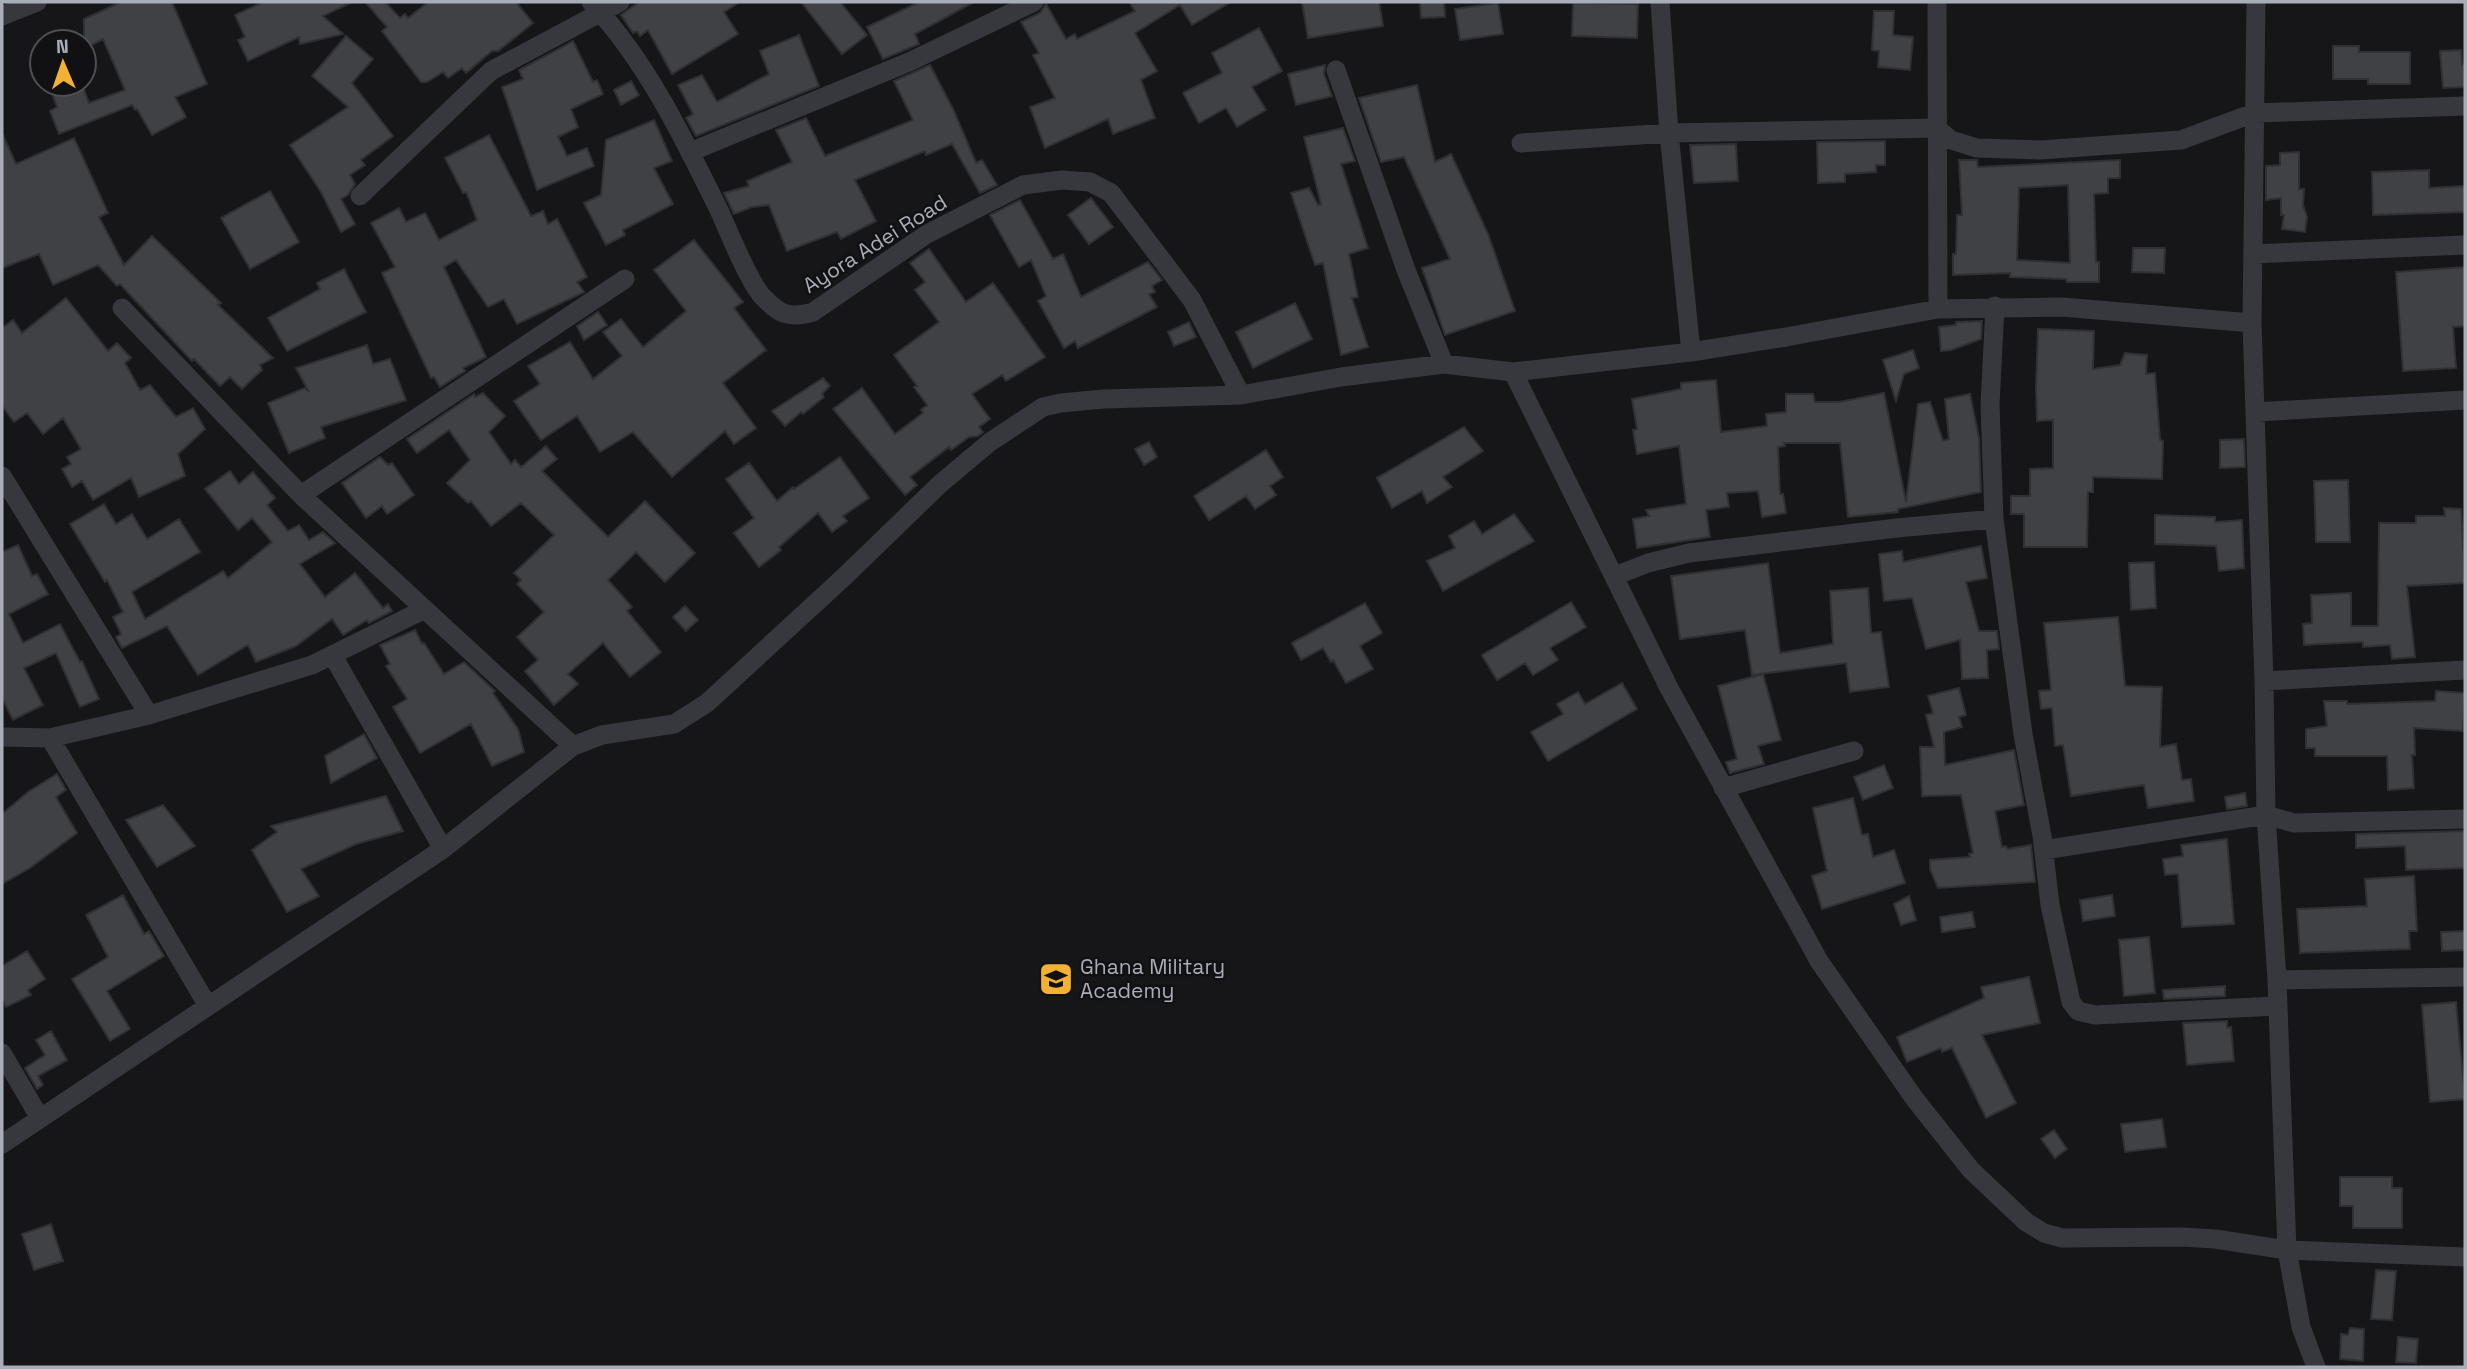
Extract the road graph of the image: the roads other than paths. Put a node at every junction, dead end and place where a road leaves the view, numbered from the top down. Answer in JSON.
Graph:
{"nodes":[{"id":1,"x":37,"y":2,"type":"edge"},
{"id":2,"x":620,"y":2,"type":"edge"},
{"id":3,"x":1034,"y":2,"type":"edge"},
{"id":4,"x":1660,"y":2,"type":"edge"},
{"id":5,"x":1937,"y":2,"type":"edge"},
{"id":6,"x":2256,"y":2,"type":"edge"},
{"id":7,"x":595,"y":7,"type":"edge"},
{"id":8,"x":2,"y":16,"type":"edge"},
{"id":9,"x":1336,"y":70,"type":"dead end"},
{"id":10,"x":2465,"y":106,"type":"edge"},
{"id":11,"x":2254,"y":113,"type":"junction"},
{"id":12,"x":1936,"y":128,"type":"junction"},
{"id":13,"x":1669,"y":133,"type":"junction"},
{"id":14,"x":1521,"y":142,"type":"dead end"},
{"id":15,"x":690,"y":152,"type":"junction"},
{"id":16,"x":360,"y":196,"type":"dead end"},
{"id":17,"x":2465,"y":245,"type":"edge"},
{"id":18,"x":2253,"y":254,"type":"junction"},
{"id":19,"x":625,"y":279,"type":"dead end"},
{"id":20,"x":1995,"y":306,"type":"junction"},
{"id":21,"x":122,"y":309,"type":"dead end"},
{"id":22,"x":1938,"y":309,"type":"junction"},
{"id":23,"x":2252,"y":323,"type":"junction"},
{"id":24,"x":1691,"y":352,"type":"junction"},
{"id":25,"x":1444,"y":364,"type":"junction"},
{"id":26,"x":1513,"y":372,"type":"junction"},
{"id":27,"x":1241,"y":395,"type":"junction"},
{"id":28,"x":2465,"y":400,"type":"edge"},
{"id":29,"x":2255,"y":412,"type":"junction"},
{"id":30,"x":2,"y":476,"type":"edge"},
{"id":31,"x":301,"y":495,"type":"junction"},
{"id":32,"x":1994,"y":519,"type":"junction"},
{"id":33,"x":1615,"y":576,"type":"junction"},
{"id":34,"x":423,"y":610,"type":"junction"},
{"id":35,"x":333,"y":656,"type":"junction"},
{"id":36,"x":2465,"y":670,"type":"edge"},
{"id":37,"x":2264,"y":681,"type":"junction"},
{"id":38,"x":149,"y":715,"type":"junction"},
{"id":39,"x":2,"y":737,"type":"edge"},
{"id":40,"x":50,"y":738,"type":"junction"},
{"id":41,"x":573,"y":746,"type":"junction"},
{"id":42,"x":1854,"y":751,"type":"dead end"},
{"id":43,"x":1723,"y":788,"type":"junction"},
{"id":44,"x":2266,"y":815,"type":"junction"},
{"id":45,"x":2465,"y":820,"type":"edge"},
{"id":46,"x":443,"y":849,"type":"junction"},
{"id":47,"x":2044,"y":850,"type":"junction"},
{"id":48,"x":2465,"y":977,"type":"edge"},
{"id":49,"x":2277,"y":980,"type":"junction"},
{"id":50,"x":208,"y":1006,"type":"junction"},
{"id":51,"x":2277,"y":1006,"type":"junction"},
{"id":52,"x":2,"y":1053,"type":"edge"},
{"id":53,"x":40,"y":1118,"type":"junction"},
{"id":54,"x":2,"y":1144,"type":"edge"},
{"id":55,"x":2287,"y":1250,"type":"junction"},
{"id":56,"x":2465,"y":1257,"type":"edge"},
{"id":57,"x":2316,"y":1367,"type":"edge"}],
"edges":[{"from":1,"to":8,"type":"street"},
{"from":2,"to":7,"type":"street"},
{"from":3,"to":15,"type":"street"},
{"from":4,"to":13,"type":"street"},
{"from":5,"to":12,"type":"street"},
{"from":6,"to":11,"type":"street"},
{"from":7,"to":15,"type":"street","name":"Ayora Adei Road"},
{"from":7,"to":16,"type":"street"},
{"from":9,"to":25,"type":"street"},
{"from":10,"to":11,"type":"street"},
{"from":11,"to":12,"type":"street"},
{"from":11,"to":18,"type":"street"},
{"from":12,"to":13,"type":"street"},
{"from":12,"to":22,"type":"street"},
{"from":13,"to":14,"type":"street"},
{"from":13,"to":24,"type":"street"},
{"from":15,"to":27,"type":"street","name":"Ayora Adei Road"},
{"from":17,"to":18,"type":"street"},
{"from":18,"to":23,"type":"street"},
{"from":19,"to":31,"type":"street"},
{"from":20,"to":22,"type":"street"},
{"from":20,"to":23,"type":"street"},
{"from":20,"to":32,"type":"street"},
{"from":21,"to":31,"type":"street"},
{"from":22,"to":24,"type":"street"},
{"from":23,"to":29,"type":"street"},
{"from":24,"to":26,"type":"street"},
{"from":25,"to":26,"type":"street"},
{"from":25,"to":27,"type":"street"},
{"from":26,"to":33,"type":"street"},
{"from":27,"to":41,"type":"street"},
{"from":28,"to":29,"type":"street"},
{"from":29,"to":37,"type":"street"},
{"from":30,"to":38,"type":"street"},
{"from":31,"to":34,"type":"street"},
{"from":32,"to":33,"type":"street"},
{"from":32,"to":47,"type":"street"},
{"from":33,"to":43,"type":"street"},
{"from":34,"to":35,"type":"street"},
{"from":34,"to":41,"type":"street"},
{"from":35,"to":38,"type":"street"},
{"from":35,"to":46,"type":"street"},
{"from":36,"to":37,"type":"street"},
{"from":37,"to":44,"type":"street"},
{"from":38,"to":40,"type":"street"},
{"from":39,"to":40,"type":"street"},
{"from":40,"to":50,"type":"street"},
{"from":41,"to":46,"type":"street"},
{"from":42,"to":43,"type":"street"},
{"from":43,"to":55,"type":"street"},
{"from":44,"to":45,"type":"street"},
{"from":44,"to":47,"type":"street"},
{"from":44,"to":49,"type":"street"},
{"from":46,"to":50,"type":"street"},
{"from":47,"to":51,"type":"street"},
{"from":48,"to":49,"type":"street"},
{"from":49,"to":51,"type":"street"},
{"from":50,"to":53,"type":"street"},
{"from":51,"to":55,"type":"street"},
{"from":52,"to":53,"type":"street"},
{"from":53,"to":54,"type":"street"},
{"from":55,"to":56,"type":"street"},
{"from":55,"to":57,"type":"street"}]}
